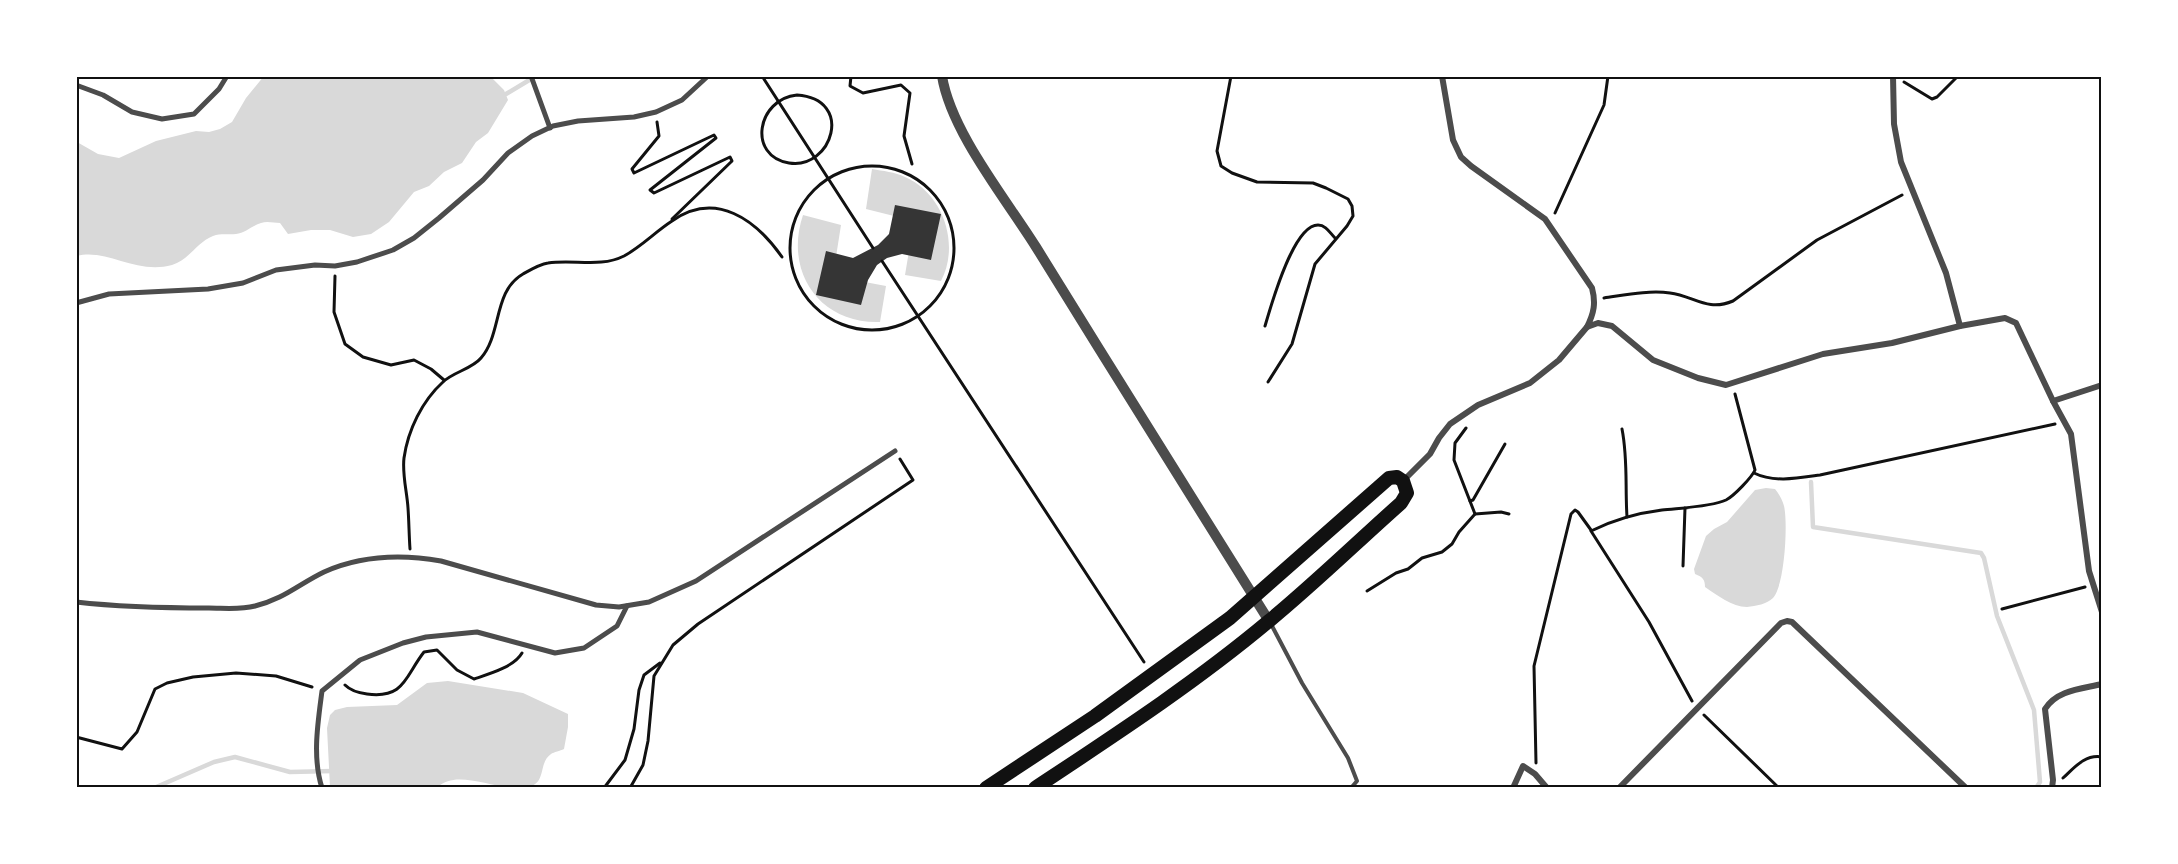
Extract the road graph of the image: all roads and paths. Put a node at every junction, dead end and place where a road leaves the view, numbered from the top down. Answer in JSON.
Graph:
{"nodes":[{"id":1,"x":227,"y":76,"type":"edge"},
{"id":2,"x":531,"y":76,"type":"edge"},
{"id":3,"x":708,"y":76,"type":"edge"},
{"id":4,"x":762,"y":76,"type":"edge"},
{"id":5,"x":850,"y":76,"type":"edge"},
{"id":6,"x":942,"y":76,"type":"edge"},
{"id":7,"x":1194,"y":76,"type":"edge"},
{"id":8,"x":1200,"y":76,"type":"edge"},
{"id":9,"x":1231,"y":76,"type":"edge"},
{"id":10,"x":1442,"y":76,"type":"edge"},
{"id":11,"x":1608,"y":76,"type":"edge"},
{"id":12,"x":1894,"y":76,"type":"edge"},
{"id":13,"x":1958,"y":76,"type":"edge"},
{"id":14,"x":76,"y":85,"type":"edge"},
{"id":15,"x":778,"y":101,"type":"junction"},
{"id":16,"x":656,"y":112,"type":"junction"},
{"id":17,"x":550,"y":128,"type":"junction"},
{"id":18,"x":814,"y":158,"type":"junction"},
{"id":19,"x":912,"y":164,"type":"dead end"},
{"id":20,"x":827,"y":177,"type":"junction"},
{"id":21,"x":1912,"y":190,"type":"junction"},
{"id":22,"x":1550,"y":226,"type":"junction"},
{"id":23,"x":662,"y":228,"type":"junction"},
{"id":24,"x":1336,"y":239,"type":"junction"},
{"id":25,"x":873,"y":248,"type":"dead end"},
{"id":26,"x":782,"y":257,"type":"dead end"},
{"id":27,"x":882,"y":261,"type":"dead end"},
{"id":28,"x":335,"y":266,"type":"junction"},
{"id":29,"x":1595,"y":300,"type":"junction"},
{"id":30,"x":76,"y":303,"type":"edge"},
{"id":31,"x":918,"y":315,"type":"junction"},
{"id":32,"x":1264,"y":326,"type":"dead end"},
{"id":33,"x":1960,"y":326,"type":"junction"},
{"id":34,"x":1587,"y":327,"type":"junction"},
{"id":35,"x":444,"y":380,"type":"junction"},
{"id":36,"x":1268,"y":382,"type":"dead end"},
{"id":37,"x":1733,"y":383,"type":"junction"},
{"id":38,"x":2102,"y":385,"type":"edge"},
{"id":39,"x":2053,"y":401,"type":"junction"},
{"id":40,"x":1464,"y":414,"type":"junction"},
{"id":41,"x":2066,"y":422,"type":"junction"},
{"id":42,"x":1622,"y":429,"type":"dead end"},
{"id":43,"x":1505,"y":444,"type":"dead end"},
{"id":44,"x":895,"y":451,"type":"joint"},
{"id":45,"x":1754,"y":473,"type":"junction"},
{"id":46,"x":1403,"y":481,"type":"junction"},
{"id":47,"x":1470,"y":501,"type":"junction"},
{"id":48,"x":1685,"y":508,"type":"junction"},
{"id":49,"x":1475,"y":514,"type":"junction"},
{"id":50,"x":1509,"y":514,"type":"dead end"},
{"id":51,"x":1627,"y":518,"type":"junction"},
{"id":52,"x":1591,"y":531,"type":"junction"},
{"id":53,"x":410,"y":556,"type":"junction"},
{"id":54,"x":1683,"y":566,"type":"dead end"},
{"id":55,"x":2093,"y":584,"type":"junction"},
{"id":56,"x":1367,"y":591,"type":"dead end"},
{"id":57,"x":1254,"y":597,"type":"junction"},
{"id":58,"x":76,"y":602,"type":"edge"},
{"id":59,"x":627,"y":606,"type":"junction"},
{"id":60,"x":2002,"y":609,"type":"dead end"},
{"id":61,"x":2102,"y":612,"type":"edge"},
{"id":62,"x":1269,"y":621,"type":"junction"},
{"id":63,"x":525,"y":645,"type":"junction"},
{"id":64,"x":661,"y":662,"type":"junction"},
{"id":65,"x":1145,"y":664,"type":"dead end"},
{"id":66,"x":338,"y":677,"type":"junction"},
{"id":67,"x":2102,"y":684,"type":"edge"},
{"id":68,"x":322,"y":691,"type":"junction"},
{"id":69,"x":1697,"y":709,"type":"junction"},
{"id":70,"x":76,"y":737,"type":"edge"},
{"id":71,"x":2102,"y":757,"type":"edge"},
{"id":72,"x":1535,"y":774,"type":"junction"},
{"id":73,"x":2053,"y":784,"type":"edge"},
{"id":74,"x":322,"y":788,"type":"edge"},
{"id":75,"x":604,"y":788,"type":"edge"},
{"id":76,"x":630,"y":788,"type":"edge"},
{"id":77,"x":986,"y":788,"type":"edge"},
{"id":78,"x":1035,"y":788,"type":"edge"},
{"id":79,"x":1351,"y":788,"type":"edge"},
{"id":80,"x":1514,"y":788,"type":"edge"},
{"id":81,"x":1548,"y":788,"type":"edge"},
{"id":82,"x":1619,"y":788,"type":"edge"},
{"id":83,"x":1779,"y":788,"type":"edge"},
{"id":84,"x":1966,"y":788,"type":"edge"}],
"edges":[{"from":1,"to":14,"type":"street"},
{"from":2,"to":17,"type":"street"},
{"from":3,"to":16,"type":"street"},
{"from":4,"to":15,"type":"path"},
{"from":5,"to":19,"type":"path"},
{"from":6,"to":57,"type":"street"},
{"from":7,"to":8,"type":"path"},
{"from":9,"to":24,"type":"path"},
{"from":10,"to":22,"type":"street"},
{"from":11,"to":22,"type":"path"},
{"from":12,"to":13,"type":"path"},
{"from":12,"to":21,"type":"street"},
{"from":15,"to":18,"type":"path"},
{"from":15,"to":18,"type":"path"},
{"from":15,"to":18,"type":"path"},
{"from":16,"to":17,"type":"street"},
{"from":16,"to":23,"type":"path"},
{"from":17,"to":28,"type":"street"},
{"from":18,"to":20,"type":"path"},
{"from":20,"to":25,"type":"path"},
{"from":20,"to":31,"type":"path"},
{"from":20,"to":31,"type":"path"},
{"from":21,"to":29,"type":"path"},
{"from":21,"to":33,"type":"street"},
{"from":22,"to":29,"type":"street"},
{"from":23,"to":26,"type":"path"},
{"from":23,"to":35,"type":"path"},
{"from":24,"to":32,"type":"path"},
{"from":24,"to":36,"type":"path"},
{"from":27,"to":31,"type":"path"},
{"from":28,"to":30,"type":"street"},
{"from":28,"to":35,"type":"path"},
{"from":29,"to":34,"type":"street"},
{"from":31,"to":65,"type":"path"},
{"from":33,"to":37,"type":"street"},
{"from":33,"to":39,"type":"street"},
{"from":34,"to":37,"type":"street"},
{"from":34,"to":40,"type":"street"},
{"from":35,"to":53,"type":"path"},
{"from":37,"to":45,"type":"path"},
{"from":38,"to":39,"type":"street"},
{"from":39,"to":41,"type":"street"},
{"from":40,"to":46,"type":"street"},
{"from":40,"to":47,"type":"path"},
{"from":41,"to":45,"type":"path"},
{"from":41,"to":55,"type":"street"},
{"from":42,"to":51,"type":"path"},
{"from":43,"to":47,"type":"path"},
{"from":44,"to":59,"type":"street"},
{"from":44,"to":64,"type":"path"},
{"from":45,"to":48,"type":"path"},
{"from":46,"to":57,"type":"main road"},
{"from":46,"to":62,"type":"main road"},
{"from":47,"to":49,"type":"path"},
{"from":48,"to":51,"type":"path"},
{"from":48,"to":54,"type":"path"},
{"from":49,"to":50,"type":"path"},
{"from":49,"to":56,"type":"path"},
{"from":51,"to":52,"type":"path"},
{"from":52,"to":69,"type":"path"},
{"from":52,"to":72,"type":"path"},
{"from":53,"to":58,"type":"street"},
{"from":53,"to":59,"type":"street"},
{"from":55,"to":60,"type":"path"},
{"from":55,"to":61,"type":"street"},
{"from":57,"to":62,"type":"street"},
{"from":57,"to":77,"type":"main road"},
{"from":59,"to":63,"type":"street"},
{"from":62,"to":78,"type":"main road"},
{"from":62,"to":79,"type":"lane"},
{"from":63,"to":66,"type":"street"},
{"from":63,"to":66,"type":"path"},
{"from":64,"to":75,"type":"path"},
{"from":64,"to":76,"type":"path"},
{"from":66,"to":68,"type":"street"},
{"from":67,"to":73,"type":"street"},
{"from":68,"to":70,"type":"path"},
{"from":68,"to":74,"type":"street"},
{"from":69,"to":82,"type":"street"},
{"from":69,"to":83,"type":"path"},
{"from":69,"to":84,"type":"street"},
{"from":71,"to":73,"type":"path"},
{"from":72,"to":80,"type":"street"},
{"from":72,"to":81,"type":"street"}]}
